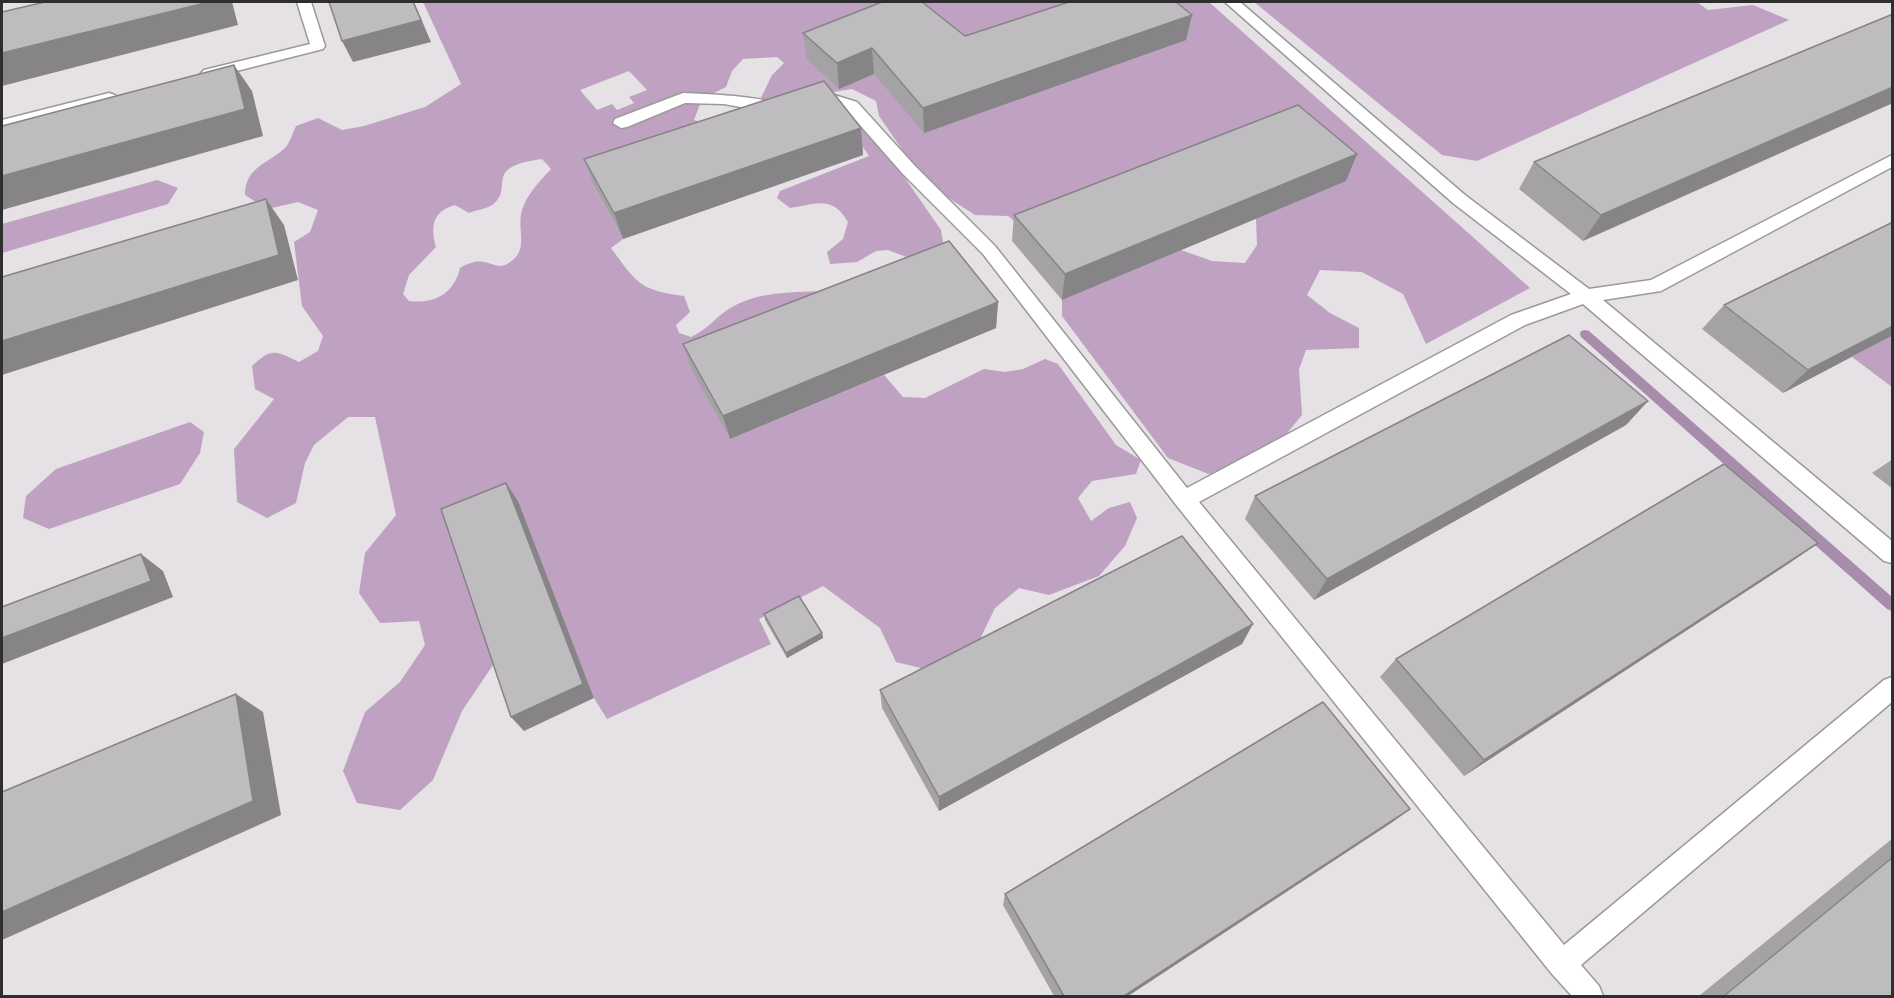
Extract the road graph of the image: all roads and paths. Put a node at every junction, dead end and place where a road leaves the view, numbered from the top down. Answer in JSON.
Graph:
{"nodes":[{"id":1,"x":304,"y":2,"type":"edge"},
{"id":2,"x":1232,"y":2,"type":"edge"},
{"id":3,"x":194,"y":77,"type":"edge"},
{"id":4,"x":126,"y":94,"type":"edge"},
{"id":5,"x":621,"y":123,"type":"dead end"},
{"id":6,"x":2,"y":125,"type":"edge"},
{"id":7,"x":1893,"y":160,"type":"edge"},
{"id":8,"x":1586,"y":296,"type":"junction"},
{"id":9,"x":1184,"y":500,"type":"junction"},
{"id":10,"x":1893,"y":554,"type":"edge"},
{"id":11,"x":1893,"y":688,"type":"edge"},
{"id":12,"x":1562,"y":964,"type":"junction"},
{"id":13,"x":1588,"y":996,"type":"edge"}],
"edges":[{"from":1,"to":3,"type":"lane"},
{"from":2,"to":8,"type":"lane"},
{"from":4,"to":6,"type":"lane"},
{"from":5,"to":9,"type":"lane"},
{"from":7,"to":8,"type":"lane"},
{"from":8,"to":9,"type":"lane"},
{"from":8,"to":10,"type":"lane"},
{"from":9,"to":12,"type":"lane"},
{"from":11,"to":12,"type":"lane"},
{"from":12,"to":13,"type":"lane"}]}
